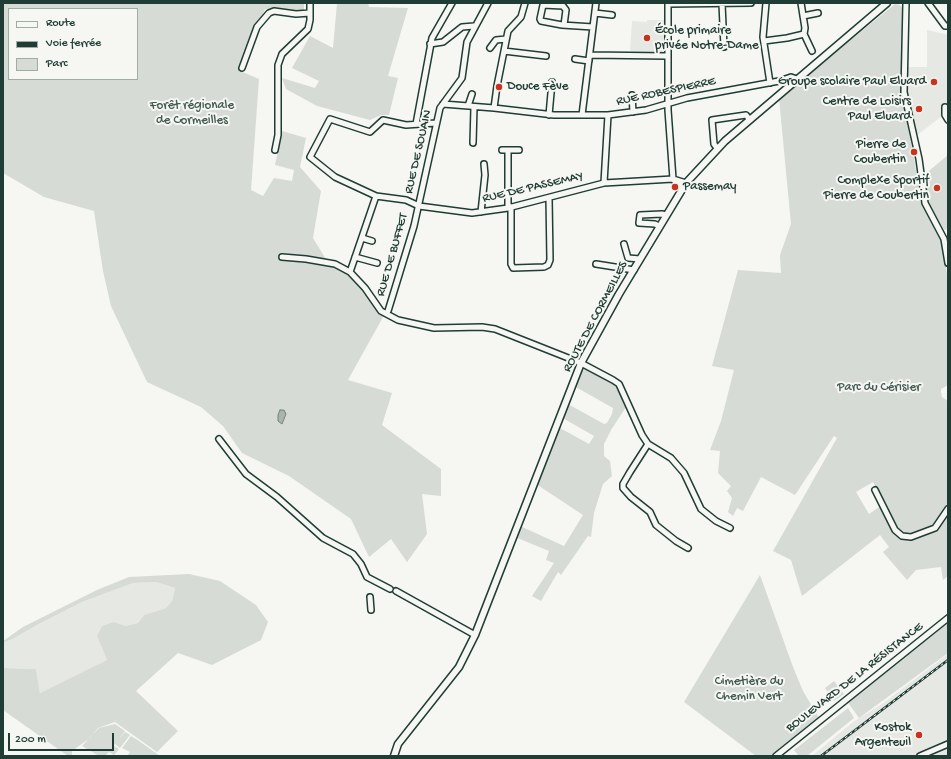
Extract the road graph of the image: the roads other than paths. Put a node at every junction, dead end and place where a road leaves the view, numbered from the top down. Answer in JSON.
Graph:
{"nodes":[{"id":1,"x":310,"y":3,"type":"edge"},
{"id":2,"x":452,"y":3,"type":"edge"},
{"id":3,"x":488,"y":3,"type":"edge"},
{"id":4,"x":526,"y":3,"type":"edge"},
{"id":5,"x":596,"y":3,"type":"edge"},
{"id":6,"x":751,"y":3,"type":"edge"},
{"id":7,"x":766,"y":3,"type":"edge"},
{"id":8,"x":801,"y":3,"type":"edge"},
{"id":9,"x":887,"y":3,"type":"edge"},
{"id":10,"x":893,"y":3,"type":"edge"},
{"id":11,"x":901,"y":3,"type":"edge"},
{"id":12,"x":906,"y":3,"type":"edge"},
{"id":13,"x":928,"y":3,"type":"edge"},
{"id":14,"x":668,"y":4,"type":"edge"},
{"id":15,"x":722,"y":4,"type":"edge"},
{"id":16,"x":905,"y":12,"type":"junction"},
{"id":17,"x":310,"y":13,"type":"junction"},
{"id":18,"x":595,"y":13,"type":"junction"},
{"id":19,"x":818,"y":13,"type":"dead end"},
{"id":20,"x":612,"y":15,"type":"dead end"},
{"id":21,"x":803,"y":16,"type":"junction"},
{"id":22,"x":865,"y":22,"type":"junction"},
{"id":23,"x":564,"y":25,"type":"junction"},
{"id":24,"x":474,"y":26,"type":"junction"},
{"id":25,"x":948,"y":26,"type":"edge"},
{"id":26,"x":593,"y":27,"type":"junction"},
{"id":27,"x":804,"y":34,"type":"junction"},
{"id":28,"x":506,"y":39,"type":"junction"},
{"id":29,"x":764,"y":41,"type":"junction"},
{"id":30,"x":430,"y":44,"type":"junction"},
{"id":31,"x":724,"y":47,"type":"dead end"},
{"id":32,"x":490,"y":48,"type":"dead end"},
{"id":33,"x":504,"y":51,"type":"junction"},
{"id":34,"x":812,"y":51,"type":"dead end"},
{"id":35,"x":590,"y":55,"type":"junction"},
{"id":36,"x":546,"y":56,"type":"dead end"},
{"id":37,"x":667,"y":56,"type":"junction"},
{"id":38,"x":575,"y":59,"type":"dead end"},
{"id":39,"x":589,"y":61,"type":"junction"},
{"id":40,"x":242,"y":68,"type":"dead end"},
{"id":41,"x":797,"y":79,"type":"junction"},
{"id":42,"x":552,"y":82,"type":"dead end"},
{"id":43,"x":770,"y":83,"type":"junction"},
{"id":44,"x":472,"y":94,"type":"dead end"},
{"id":45,"x":632,"y":95,"type":"dead end"},
{"id":46,"x":443,"y":104,"type":"junction"},
{"id":47,"x":668,"y":104,"type":"junction"},
{"id":48,"x":468,"y":106,"type":"junction"},
{"id":49,"x":474,"y":107,"type":"junction"},
{"id":50,"x":945,"y":107,"type":"dead end"},
{"id":51,"x":494,"y":108,"type":"junction"},
{"id":52,"x":633,"y":112,"type":"junction"},
{"id":53,"x":549,"y":115,"type":"junction"},
{"id":54,"x":582,"y":115,"type":"junction"},
{"id":55,"x":608,"y":115,"type":"junction"},
{"id":56,"x":750,"y":120,"type":"junction"},
{"id":57,"x":948,"y":120,"type":"edge"},
{"id":58,"x":436,"y":123,"type":"junction"},
{"id":59,"x":416,"y":124,"type":"junction"},
{"id":60,"x":473,"y":142,"type":"dead end"},
{"id":61,"x":718,"y":148,"type":"junction"},
{"id":62,"x":275,"y":150,"type":"dead end"},
{"id":63,"x":519,"y":150,"type":"dead end"},
{"id":64,"x":484,"y":164,"type":"dead end"},
{"id":65,"x":673,"y":179,"type":"junction"},
{"id":66,"x":604,"y":183,"type":"junction"},
{"id":67,"x":686,"y":183,"type":"junction"},
{"id":68,"x":682,"y":189,"type":"junction"},
{"id":69,"x":376,"y":196,"type":"junction"},
{"id":70,"x":549,"y":198,"type":"junction"},
{"id":71,"x":419,"y":206,"type":"junction"},
{"id":72,"x":509,"y":207,"type":"junction"},
{"id":73,"x":481,"y":212,"type":"junction"},
{"id":74,"x":666,"y":215,"type":"junction"},
{"id":75,"x":660,"y":226,"type":"junction"},
{"id":76,"x":948,"y":233,"type":"edge"},
{"id":77,"x":362,"y":238,"type":"junction"},
{"id":78,"x":946,"y":239,"type":"edge"},
{"id":79,"x":372,"y":241,"type":"dead end"},
{"id":80,"x":624,"y":244,"type":"dead end"},
{"id":81,"x":355,"y":256,"type":"junction"},
{"id":82,"x":282,"y":257,"type":"dead end"},
{"id":83,"x":640,"y":259,"type":"junction"},
{"id":84,"x":377,"y":263,"type":"dead end"},
{"id":85,"x":948,"y":263,"type":"edge"},
{"id":86,"x":596,"y":264,"type":"dead end"},
{"id":87,"x":634,"y":270,"type":"junction"},
{"id":88,"x":350,"y":272,"type":"junction"},
{"id":89,"x":388,"y":310,"type":"dead end"},
{"id":90,"x":581,"y":363,"type":"junction"},
{"id":91,"x":219,"y":438,"type":"dead end"},
{"id":92,"x":648,"y":444,"type":"junction"},
{"id":93,"x":875,"y":490,"type":"dead end"},
{"id":94,"x":948,"y":509,"type":"edge"},
{"id":95,"x":730,"y":528,"type":"dead end"},
{"id":96,"x":688,"y":548,"type":"dead end"},
{"id":97,"x":390,"y":589,"type":"dead end"},
{"id":98,"x":396,"y":591,"type":"dead end"},
{"id":99,"x":370,"y":597,"type":"dead end"},
{"id":100,"x":370,"y":610,"type":"dead end"},
{"id":101,"x":948,"y":618,"type":"edge"},
{"id":102,"x":475,"y":635,"type":"junction"},
{"id":103,"x":948,"y":744,"type":"edge"},
{"id":104,"x":395,"y":756,"type":"edge"},
{"id":105,"x":776,"y":756,"type":"edge"},
{"id":106,"x":920,"y":756,"type":"edge"}],
"edges":[{"from":1,"to":17,"type":"street"},
{"from":2,"to":30,"type":"street"},
{"from":3,"to":24,"type":"street","name":"RUE DE SOUAIN"},
{"from":4,"to":28,"type":"street"},
{"from":5,"to":18,"type":"street"},
{"from":6,"to":15,"type":"street"},
{"from":7,"to":29,"type":"street"},
{"from":8,"to":21,"type":"street"},
{"from":9,"to":22,"type":"main road","name":"ROUTE DE CORMEILLES"},
{"from":10,"to":22,"type":"main road","name":"ROUTE DE CORMEILLES"},
{"from":11,"to":16,"type":"street"},
{"from":12,"to":16,"type":"street"},
{"from":13,"to":25,"type":"street"},
{"from":14,"to":15,"type":"street"},
{"from":14,"to":37,"type":"street"},
{"from":15,"to":31,"type":"street"},
{"from":16,"to":78,"type":"street"},
{"from":17,"to":40,"type":"street"},
{"from":17,"to":62,"type":"street"},
{"from":18,"to":20,"type":"street"},
{"from":18,"to":26,"type":"street"},
{"from":19,"to":21,"type":"street"},
{"from":21,"to":27,"type":"street"},
{"from":22,"to":41,"type":"main road","name":"ROUTE DE CORMEILLES"},
{"from":23,"to":23,"type":"street"},
{"from":23,"to":26,"type":"street"},
{"from":24,"to":30,"type":"street"},
{"from":24,"to":46,"type":"street","name":"RUE DE SOUAIN"},
{"from":26,"to":35,"type":"street"},
{"from":27,"to":29,"type":"street"},
{"from":27,"to":34,"type":"street"},
{"from":28,"to":32,"type":"street"},
{"from":28,"to":33,"type":"street"},
{"from":29,"to":43,"type":"street"},
{"from":30,"to":59,"type":"street"},
{"from":33,"to":36,"type":"street"},
{"from":33,"to":51,"type":"street"},
{"from":35,"to":37,"type":"street"},
{"from":35,"to":39,"type":"street"},
{"from":37,"to":47,"type":"street"},
{"from":38,"to":39,"type":"street"},
{"from":39,"to":54,"type":"street"},
{"from":41,"to":43,"type":"street","name":"RUE ROBESPIERRE"},
{"from":41,"to":56,"type":"main road","name":"ROUTE DE CORMEILLES"},
{"from":42,"to":53,"type":"street"},
{"from":43,"to":47,"type":"street","name":"RUE ROBESPIERRE"},
{"from":44,"to":48,"type":"street"},
{"from":45,"to":52,"type":"street"},
{"from":46,"to":48,"type":"street","name":"RUE ROBESPIERRE"},
{"from":46,"to":58,"type":"street","name":"RUE DE SOUAIN"},
{"from":47,"to":52,"type":"street","name":"RUE ROBESPIERRE"},
{"from":47,"to":65,"type":"street"},
{"from":48,"to":49,"type":"street","name":"RUE ROBESPIERRE"},
{"from":49,"to":51,"type":"street","name":"RUE ROBESPIERRE"},
{"from":49,"to":60,"type":"street"},
{"from":50,"to":57,"type":"street"},
{"from":51,"to":53,"type":"street","name":"RUE ROBESPIERRE"},
{"from":52,"to":55,"type":"street","name":"RUE ROBESPIERRE"},
{"from":53,"to":54,"type":"street","name":"RUE ROBESPIERRE"},
{"from":54,"to":55,"type":"street","name":"RUE ROBESPIERRE"},
{"from":55,"to":66,"type":"street"},
{"from":56,"to":61,"type":"main road","name":"ROUTE DE CORMEILLES"},
{"from":56,"to":61,"type":"street"},
{"from":58,"to":59,"type":"street"},
{"from":58,"to":71,"type":"street","name":"RUE DE SOUAIN"},
{"from":59,"to":69,"type":"street","name":"RUE DE PASSEMAY"},
{"from":61,"to":67,"type":"main road","name":"ROUTE DE CORMEILLES"},
{"from":63,"to":72,"type":"street"},
{"from":64,"to":73,"type":"street"},
{"from":65,"to":66,"type":"street","name":"RUE DE PASSEMAY"},
{"from":65,"to":67,"type":"street"},
{"from":65,"to":68,"type":"street"},
{"from":66,"to":70,"type":"street","name":"RUE DE PASSEMAY"},
{"from":67,"to":68,"type":"main road","name":"ROUTE DE CORMEILLES"},
{"from":68,"to":74,"type":"main road","name":"ROUTE DE CORMEILLES"},
{"from":69,"to":71,"type":"street","name":"RUE DE PASSEMAY"},
{"from":69,"to":77,"type":"street"},
{"from":70,"to":72,"type":"street","name":"RUE DE PASSEMAY"},
{"from":70,"to":72,"type":"street"},
{"from":71,"to":73,"type":"street","name":"RUE DE PASSEMAY"},
{"from":71,"to":89,"type":"street","name":"RUE DE BUFFET"},
{"from":72,"to":73,"type":"street","name":"RUE DE PASSEMAY"},
{"from":74,"to":75,"type":"main road","name":"ROUTE DE CORMEILLES"},
{"from":74,"to":75,"type":"street"},
{"from":75,"to":83,"type":"main road","name":"ROUTE DE CORMEILLES"},
{"from":76,"to":78,"type":"street"},
{"from":77,"to":79,"type":"street"},
{"from":77,"to":81,"type":"street"},
{"from":78,"to":85,"type":"street"},
{"from":80,"to":83,"type":"street"},
{"from":81,"to":84,"type":"street"},
{"from":81,"to":88,"type":"street"},
{"from":82,"to":88,"type":"street"},
{"from":83,"to":87,"type":"main road","name":"ROUTE DE CORMEILLES"},
{"from":86,"to":87,"type":"street"},
{"from":87,"to":90,"type":"main road","name":"ROUTE DE CORMEILLES"},
{"from":88,"to":90,"type":"street"},
{"from":90,"to":92,"type":"street"},
{"from":90,"to":102,"type":"main road","name":"ROUTE DE CORMEILLES"},
{"from":91,"to":97,"type":"street"},
{"from":92,"to":95,"type":"street"},
{"from":92,"to":96,"type":"street"},
{"from":93,"to":94,"type":"street"},
{"from":98,"to":102,"type":"street"},
{"from":99,"to":100,"type":"street"},
{"from":101,"to":105,"type":"street","name":"BOULEVARD DE LA RÉSISTANCE"},
{"from":102,"to":104,"type":"main road","name":"ROUTE DE CORMEILLES"},
{"from":103,"to":106,"type":"street"}]}
